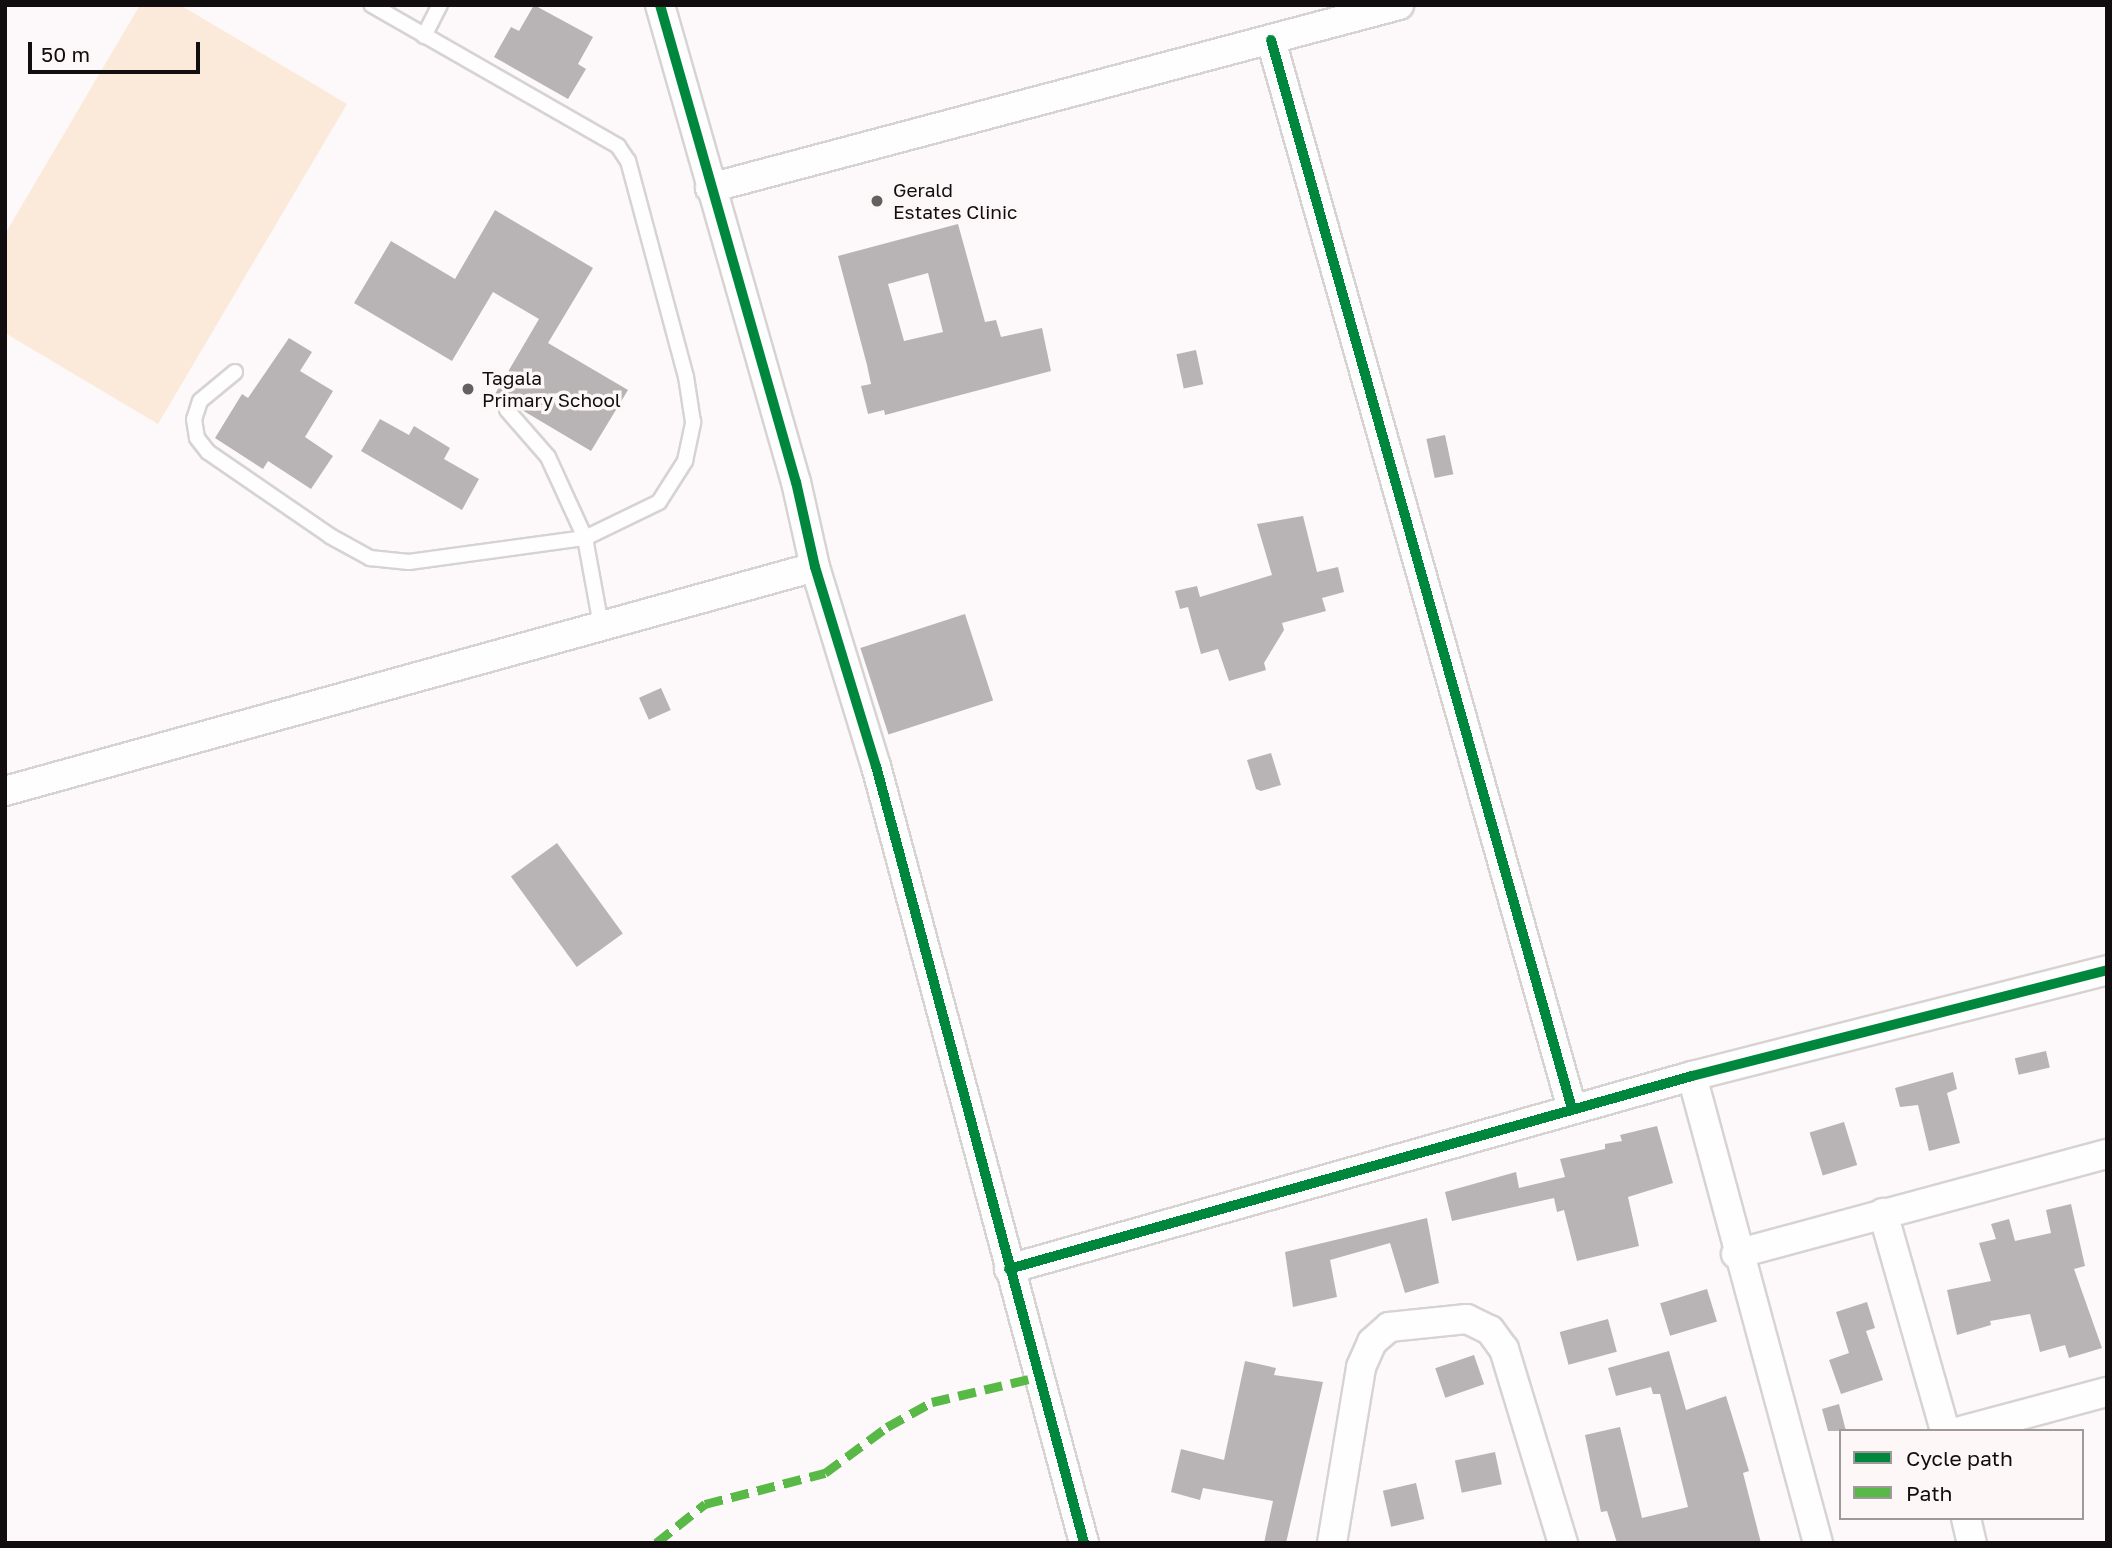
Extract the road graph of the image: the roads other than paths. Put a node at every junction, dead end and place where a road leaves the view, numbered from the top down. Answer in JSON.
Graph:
{"nodes":[{"id":1,"x":372,"y":5,"type":"edge"},
{"id":2,"x":440,"y":5,"type":"edge"},
{"id":3,"x":660,"y":5,"type":"edge"},
{"id":4,"x":1399,"y":5,"type":"edge"},
{"id":5,"x":424,"y":36,"type":"junction"},
{"id":6,"x":1271,"y":40,"type":"junction"},
{"id":7,"x":710,"y":188,"type":"junction"},
{"id":8,"x":235,"y":372,"type":"dead end"},
{"id":9,"x":507,"y":411,"type":"dead end"},
{"id":10,"x":585,"y":538,"type":"junction"},
{"id":11,"x":815,"y":567,"type":"junction"},
{"id":12,"x":601,"y":625,"type":"junction"},
{"id":13,"x":5,"y":791,"type":"edge"},
{"id":14,"x":2107,"y":970,"type":"edge"},
{"id":15,"x":1692,"y":1076,"type":"junction"},
{"id":16,"x":1572,"y":1110,"type":"junction"},
{"id":17,"x":2107,"y":1154,"type":"edge"},
{"id":18,"x":1883,"y":1213,"type":"junction"},
{"id":19,"x":1737,"y":1254,"type":"junction"},
{"id":20,"x":1009,"y":1269,"type":"junction"},
{"id":21,"x":2107,"y":1392,"type":"edge"},
{"id":22,"x":1944,"y":1429,"type":"edge"},
{"id":23,"x":1968,"y":1429,"type":"edge"},
{"id":24,"x":1966,"y":1520,"type":"edge"},
{"id":25,"x":1084,"y":1543,"type":"edge"},
{"id":26,"x":1332,"y":1543,"type":"edge"},
{"id":27,"x":1563,"y":1543,"type":"edge"},
{"id":28,"x":1818,"y":1543,"type":"edge"},
{"id":29,"x":1972,"y":1543,"type":"edge"}],
"edges":[{"from":1,"to":5,"type":"lane"},
{"from":2,"to":5,"type":"lane"},
{"from":3,"to":7,"type":"street"},
{"from":4,"to":6,"type":"street"},
{"from":5,"to":10,"type":"lane"},
{"from":6,"to":7,"type":"street"},
{"from":6,"to":16,"type":"street"},
{"from":7,"to":11,"type":"street"},
{"from":8,"to":10,"type":"lane"},
{"from":9,"to":10,"type":"lane"},
{"from":10,"to":12,"type":"lane"},
{"from":11,"to":12,"type":"street"},
{"from":11,"to":20,"type":"street"},
{"from":12,"to":13,"type":"street"},
{"from":14,"to":15,"type":"street"},
{"from":15,"to":16,"type":"street"},
{"from":15,"to":19,"type":"street"},
{"from":16,"to":20,"type":"street"},
{"from":17,"to":18,"type":"street"},
{"from":18,"to":19,"type":"street"},
{"from":18,"to":22,"type":"street"},
{"from":19,"to":28,"type":"street"},
{"from":20,"to":25,"type":"street"},
{"from":21,"to":23,"type":"street"},
{"from":24,"to":29,"type":"street"},
{"from":26,"to":27,"type":"street"}]}
